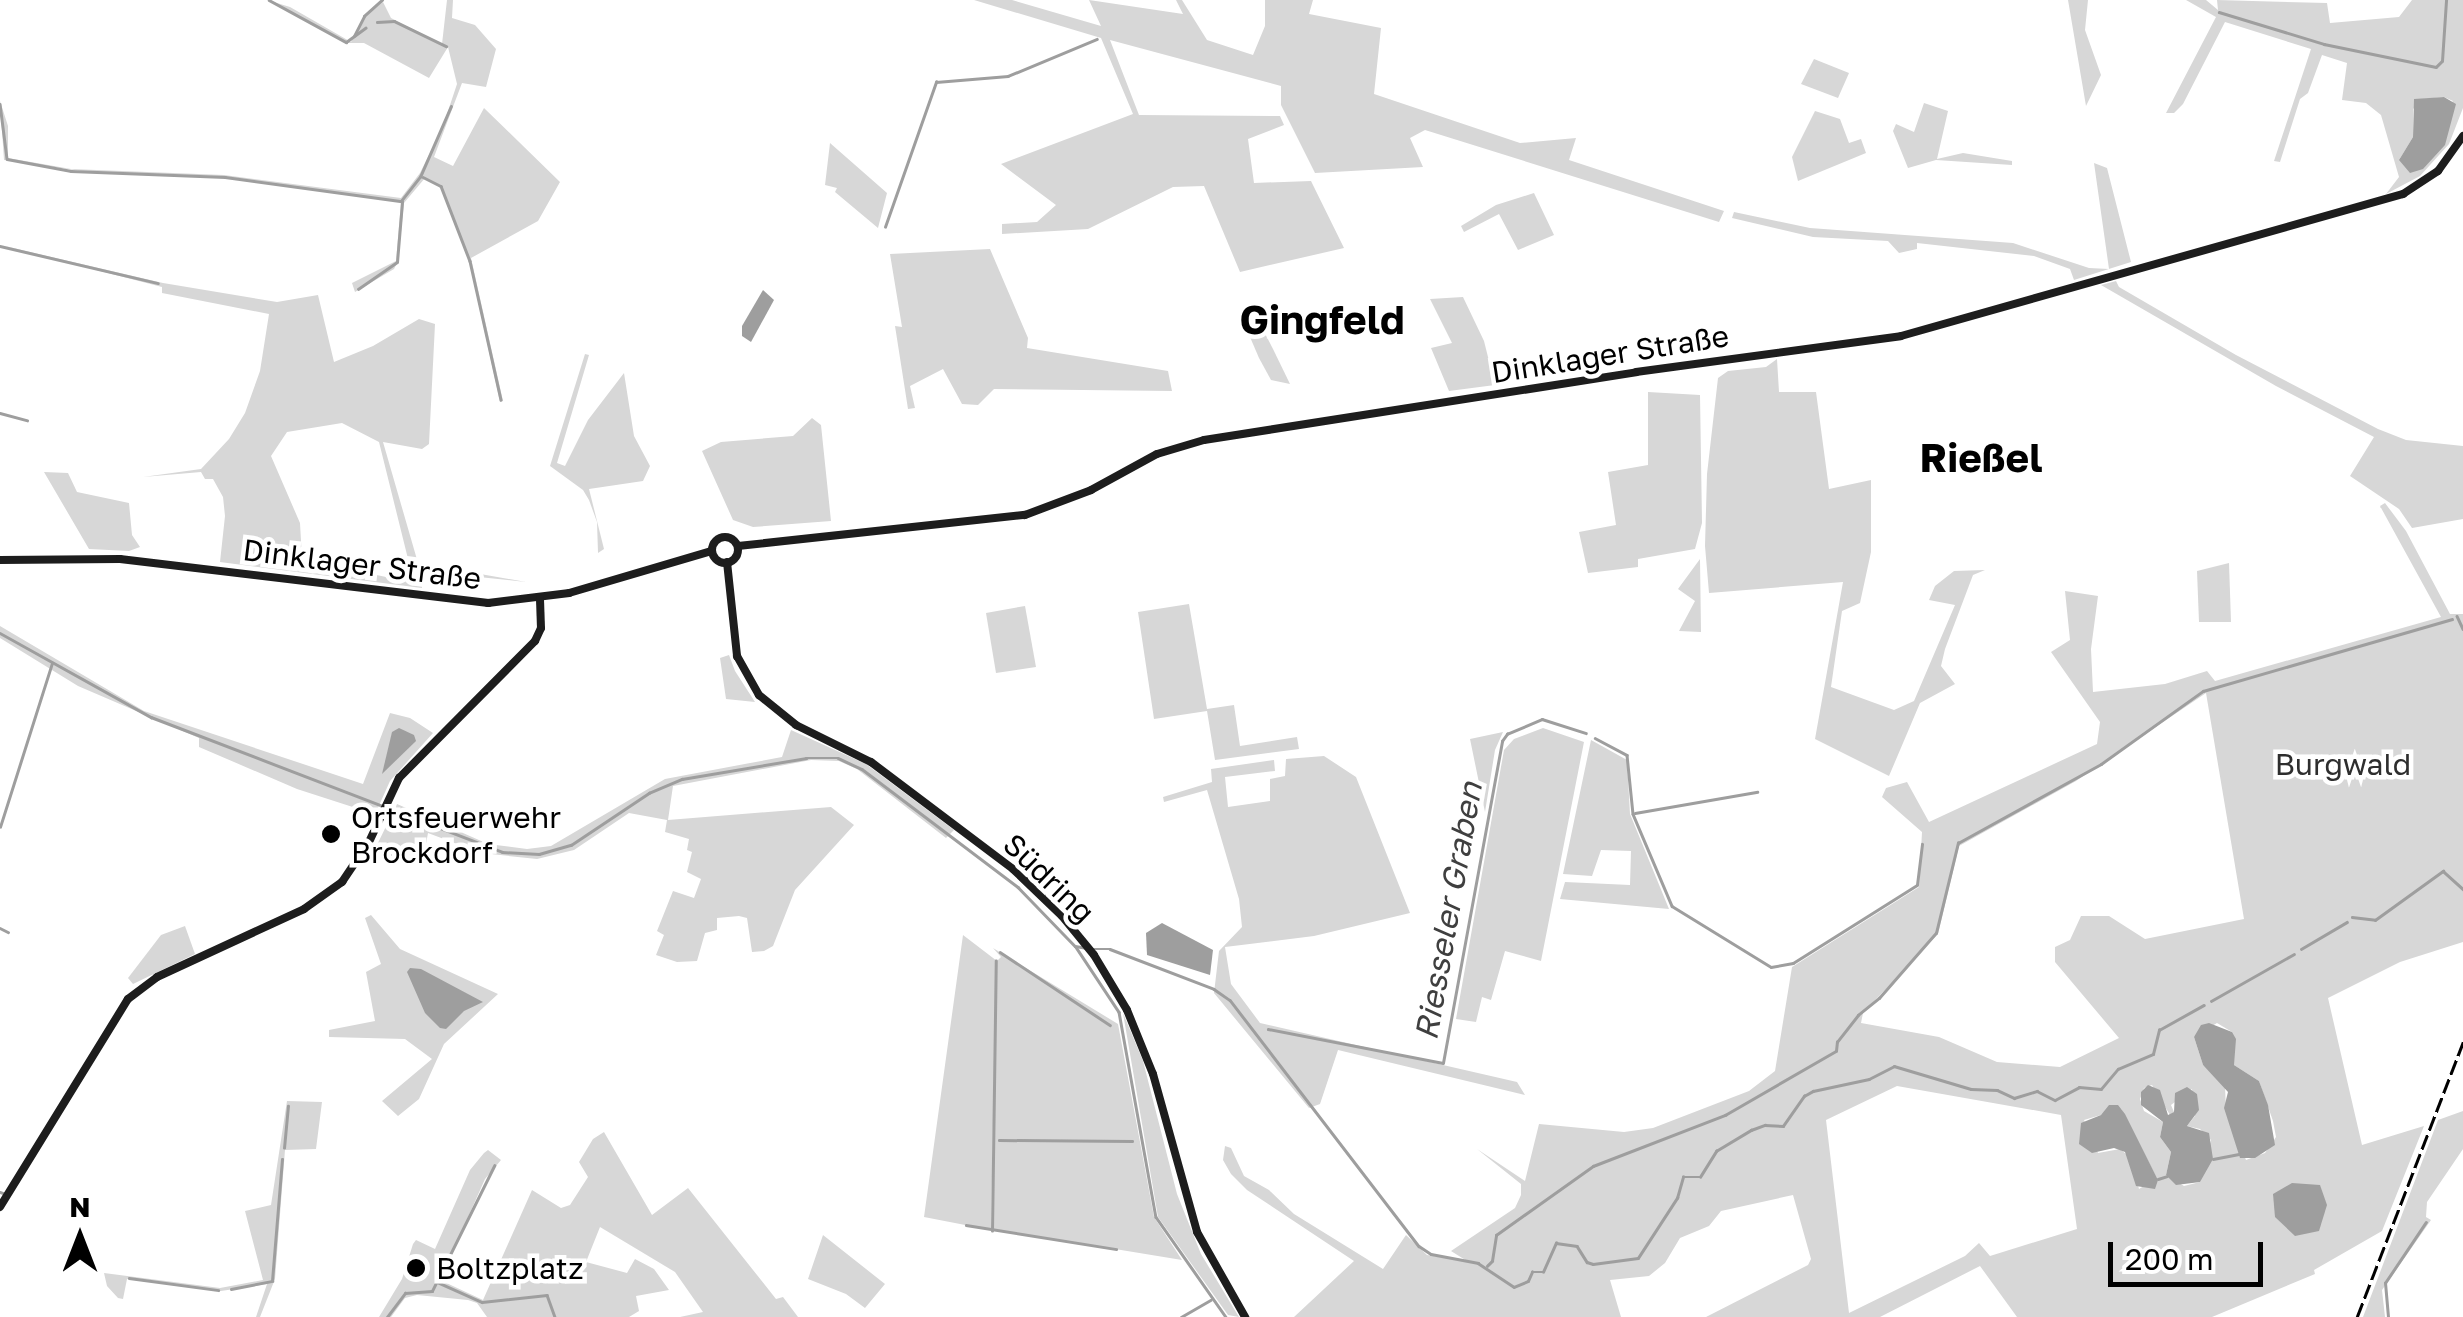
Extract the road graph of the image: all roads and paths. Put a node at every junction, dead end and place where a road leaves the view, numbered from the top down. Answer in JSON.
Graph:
{"nodes":[{"id":1,"x":2463,"y":136,"type":"edge"},
{"id":2,"x":738,"y":546,"type":"junction"},
{"id":3,"x":712,"y":551,"type":"junction"},
{"id":4,"x":0,"y":560,"type":"edge"},
{"id":5,"x":727,"y":562,"type":"junction"},
{"id":6,"x":540,"y":599,"type":"junction"},
{"id":7,"x":0,"y":1207,"type":"edge"},
{"id":8,"x":1244,"y":1317,"type":"edge"}],
"edges":[{"from":1,"to":2,"type":"main road","name":"Dinklager Straße"},
{"from":2,"to":3,"type":"main road"},
{"from":2,"to":5,"type":"main road"},
{"from":3,"to":5,"type":"main road"},
{"from":3,"to":6,"type":"main road","name":"Dinklager Straße"},
{"from":4,"to":6,"type":"main road","name":"Dinklager Straße"},
{"from":5,"to":8,"type":"main road","name":"Südring"},
{"from":6,"to":7,"type":"main road"}]}
